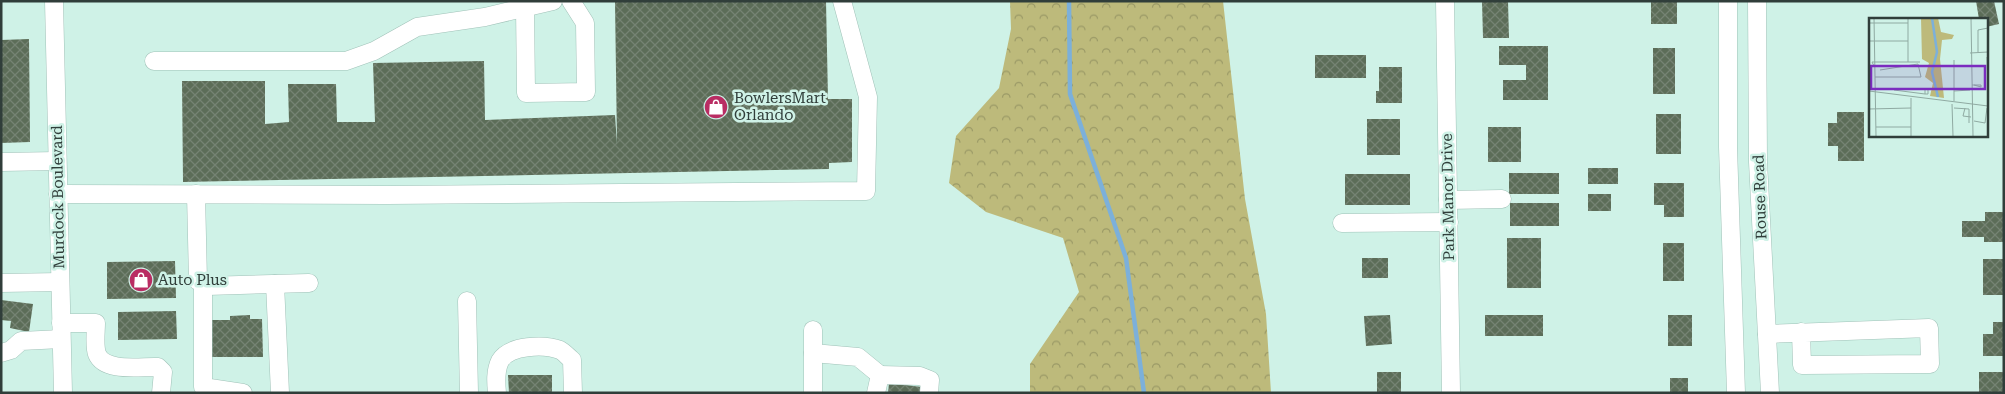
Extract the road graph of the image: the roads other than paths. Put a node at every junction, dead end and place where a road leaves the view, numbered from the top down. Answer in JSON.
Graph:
{"nodes":[{"id":1,"x":54,"y":1,"type":"edge"},
{"id":2,"x":552,"y":1,"type":"edge"},
{"id":3,"x":571,"y":1,"type":"edge"},
{"id":4,"x":842,"y":1,"type":"edge"},
{"id":5,"x":1445,"y":1,"type":"edge"},
{"id":6,"x":1728,"y":1,"type":"edge"},
{"id":7,"x":1757,"y":1,"type":"edge"},
{"id":8,"x":525,"y":8,"type":"junction"},
{"id":9,"x":154,"y":61,"type":"dead end"},
{"id":10,"x":57,"y":161,"type":"junction"},
{"id":11,"x":1,"y":162,"type":"edge"},
{"id":12,"x":58,"y":194,"type":"junction"},
{"id":13,"x":196,"y":194,"type":"junction"},
{"id":14,"x":1502,"y":199,"type":"dead end"},
{"id":15,"x":1448,"y":200,"type":"junction"},
{"id":16,"x":1449,"y":222,"type":"junction"},
{"id":17,"x":1342,"y":223,"type":"dead end"},
{"id":18,"x":60,"y":282,"type":"junction"},
{"id":19,"x":1,"y":283,"type":"edge"},
{"id":20,"x":309,"y":283,"type":"dead end"},
{"id":21,"x":203,"y":284,"type":"junction"},
{"id":22,"x":275,"y":284,"type":"junction"},
{"id":23,"x":467,"y":301,"type":"dead end"},
{"id":24,"x":813,"y":330,"type":"dead end"},
{"id":25,"x":61,"y":331,"type":"junction"},
{"id":26,"x":1800,"y":332,"type":"junction"},
{"id":27,"x":1767,"y":334,"type":"junction"},
{"id":28,"x":1,"y":353,"type":"edge"},
{"id":29,"x":813,"y":353,"type":"junction"},
{"id":30,"x":880,"y":375,"type":"junction"},
{"id":31,"x":63,"y":393,"type":"edge"},
{"id":32,"x":161,"y":393,"type":"edge"},
{"id":33,"x":242,"y":393,"type":"edge"},
{"id":34,"x":280,"y":393,"type":"edge"},
{"id":35,"x":469,"y":393,"type":"edge"},
{"id":36,"x":497,"y":393,"type":"edge"},
{"id":37,"x":573,"y":393,"type":"edge"},
{"id":38,"x":813,"y":393,"type":"edge"},
{"id":39,"x":876,"y":393,"type":"edge"},
{"id":40,"x":930,"y":393,"type":"edge"},
{"id":41,"x":1451,"y":393,"type":"edge"},
{"id":42,"x":1736,"y":393,"type":"edge"},
{"id":43,"x":1770,"y":393,"type":"edge"}],
"edges":[{"from":1,"to":10,"type":"street","name":"Murdock Boulevard"},
{"from":2,"to":8,"type":"street"},
{"from":3,"to":8,"type":"street"},
{"from":4,"to":13,"type":"street"},
{"from":5,"to":15,"type":"street","name":"Park Manor Drive"},
{"from":6,"to":42,"type":"street","name":"Rouse Road"},
{"from":7,"to":27,"type":"street","name":"Rouse Road"},
{"from":8,"to":9,"type":"street"},
{"from":10,"to":11,"type":"street"},
{"from":10,"to":12,"type":"street","name":"Murdock Boulevard"},
{"from":12,"to":13,"type":"street"},
{"from":12,"to":18,"type":"street","name":"Murdock Boulevard"},
{"from":13,"to":21,"type":"street"},
{"from":14,"to":15,"type":"street"},
{"from":15,"to":16,"type":"street","name":"Park Manor Drive"},
{"from":16,"to":17,"type":"street"},
{"from":16,"to":41,"type":"street","name":"Park Manor Drive"},
{"from":18,"to":19,"type":"street"},
{"from":18,"to":25,"type":"street","name":"Murdock Boulevard"},
{"from":20,"to":22,"type":"street"},
{"from":21,"to":22,"type":"street"},
{"from":21,"to":33,"type":"street"},
{"from":22,"to":34,"type":"street"},
{"from":23,"to":35,"type":"street"},
{"from":24,"to":29,"type":"street"},
{"from":25,"to":28,"type":"street"},
{"from":25,"to":31,"type":"street","name":"Murdock Boulevard"},
{"from":25,"to":32,"type":"street"},
{"from":26,"to":26,"type":"street"},
{"from":26,"to":27,"type":"street"},
{"from":27,"to":43,"type":"street","name":"Rouse Road"},
{"from":29,"to":30,"type":"street"},
{"from":29,"to":38,"type":"street"},
{"from":30,"to":39,"type":"street"},
{"from":30,"to":40,"type":"street"},
{"from":36,"to":37,"type":"street"}]}
